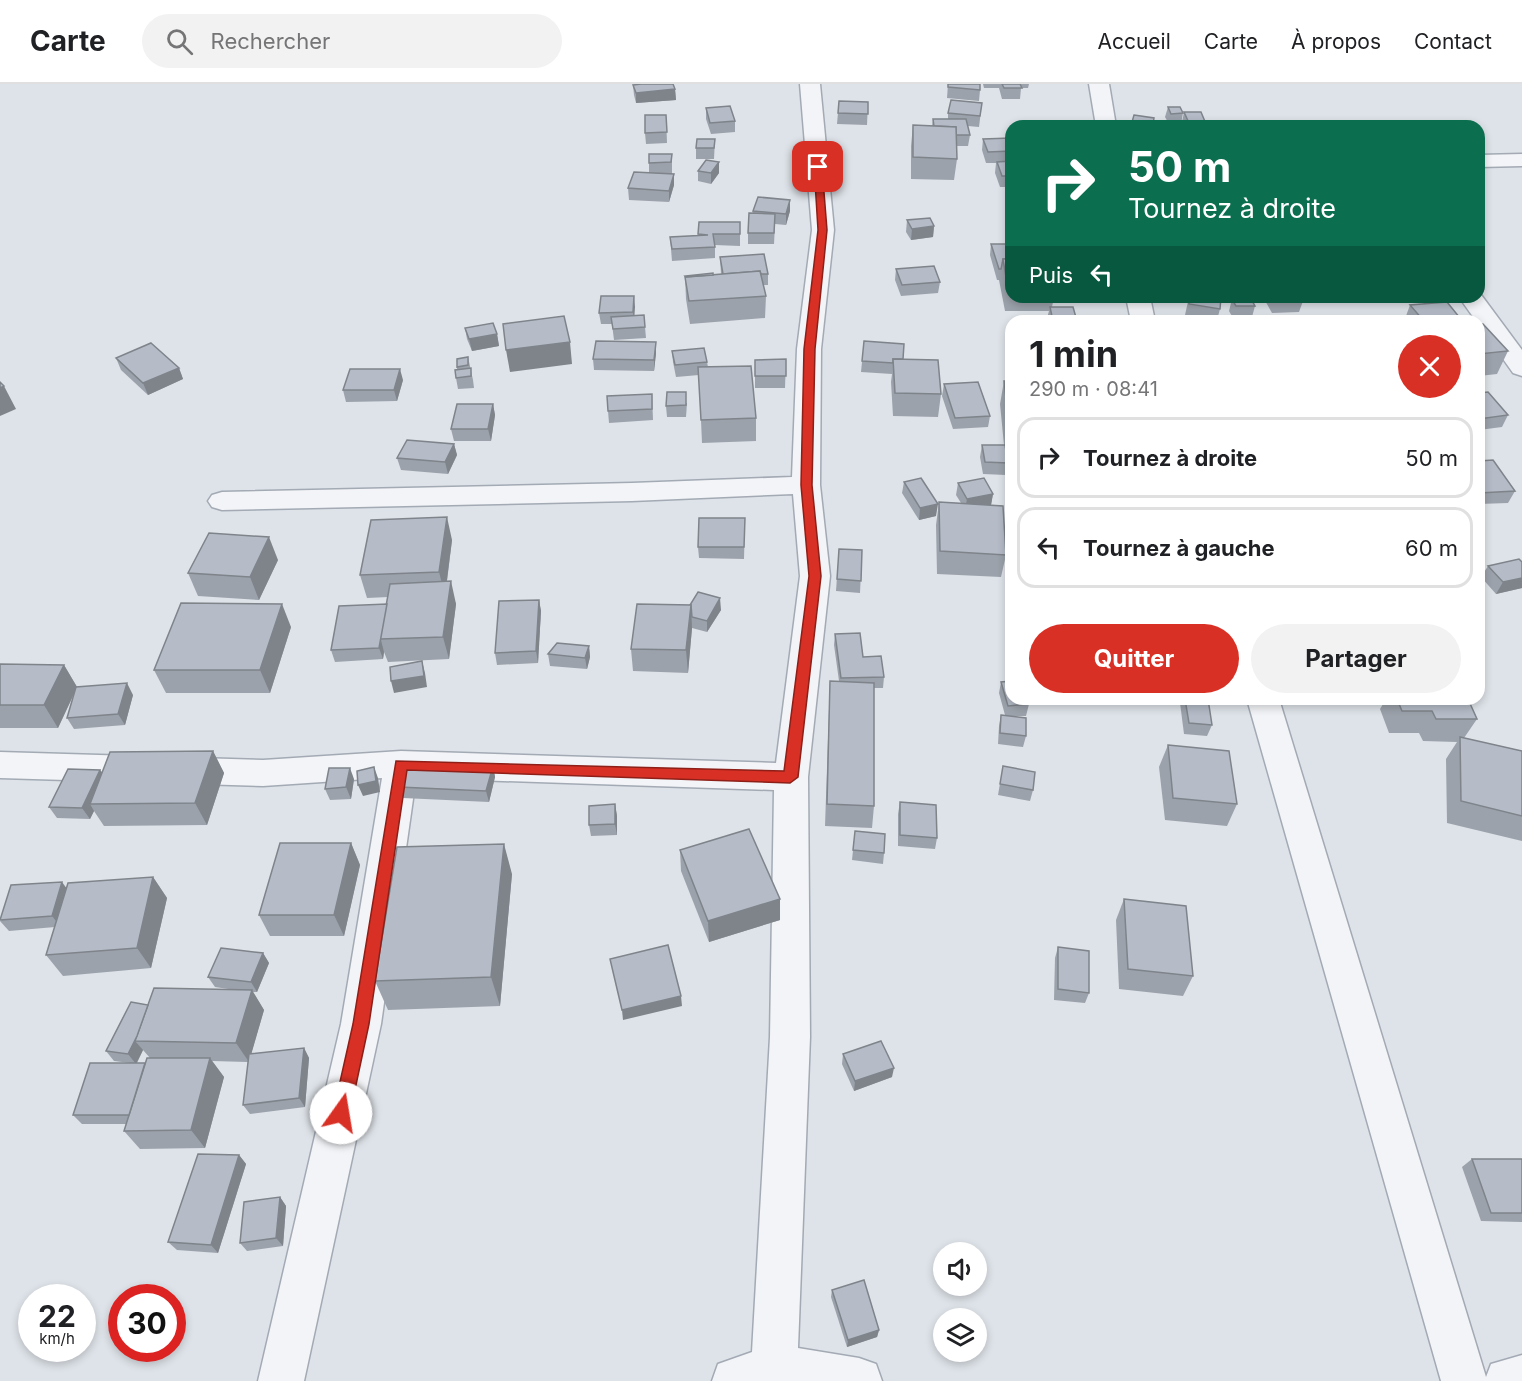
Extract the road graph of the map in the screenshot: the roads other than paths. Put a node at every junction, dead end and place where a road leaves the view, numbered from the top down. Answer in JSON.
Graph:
{"nodes":[{"id":1,"x":810,"y":84,"type":"edge"},
{"id":2,"x":1099,"y":84,"type":"edge"},
{"id":3,"x":1105,"y":120,"type":"edge"},
{"id":4,"x":1522,"y":160,"type":"edge"},
{"id":5,"x":1485,"y":161,"type":"edge"},
{"id":6,"x":1485,"y":316,"type":"edge"},
{"id":7,"x":1522,"y":369,"type":"edge"},
{"id":8,"x":806,"y":485,"type":"junction"},
{"id":9,"x":222,"y":501,"type":"dead end"},
{"id":10,"x":1265,"y":705,"type":"edge"},
{"id":11,"x":401,"y":764,"type":"junction"},
{"id":12,"x":0,"y":765,"type":"edge"},
{"id":13,"x":790,"y":777,"type":"junction"},
{"id":14,"x":754,"y":1375,"type":"edge"},
{"id":15,"x":1522,"y":1378,"type":"edge"},
{"id":16,"x":281,"y":1381,"type":"edge"},
{"id":17,"x":860,"y":1381,"type":"edge"},
{"id":18,"x":1464,"y":1381,"type":"edge"},
{"id":19,"x":1508,"y":1381,"type":"edge"}],
"edges":[{"from":1,"to":8,"type":"street"},
{"from":2,"to":3,"type":"street"},
{"from":4,"to":5,"type":"street"},
{"from":6,"to":7,"type":"street"},
{"from":8,"to":9,"type":"street"},
{"from":8,"to":13,"type":"street"},
{"from":10,"to":18,"type":"street"},
{"from":11,"to":12,"type":"street"},
{"from":11,"to":13,"type":"street"},
{"from":11,"to":16,"type":"street"},
{"from":13,"to":14,"type":"street"},
{"from":14,"to":17,"type":"street"},
{"from":15,"to":19,"type":"street"}]}
